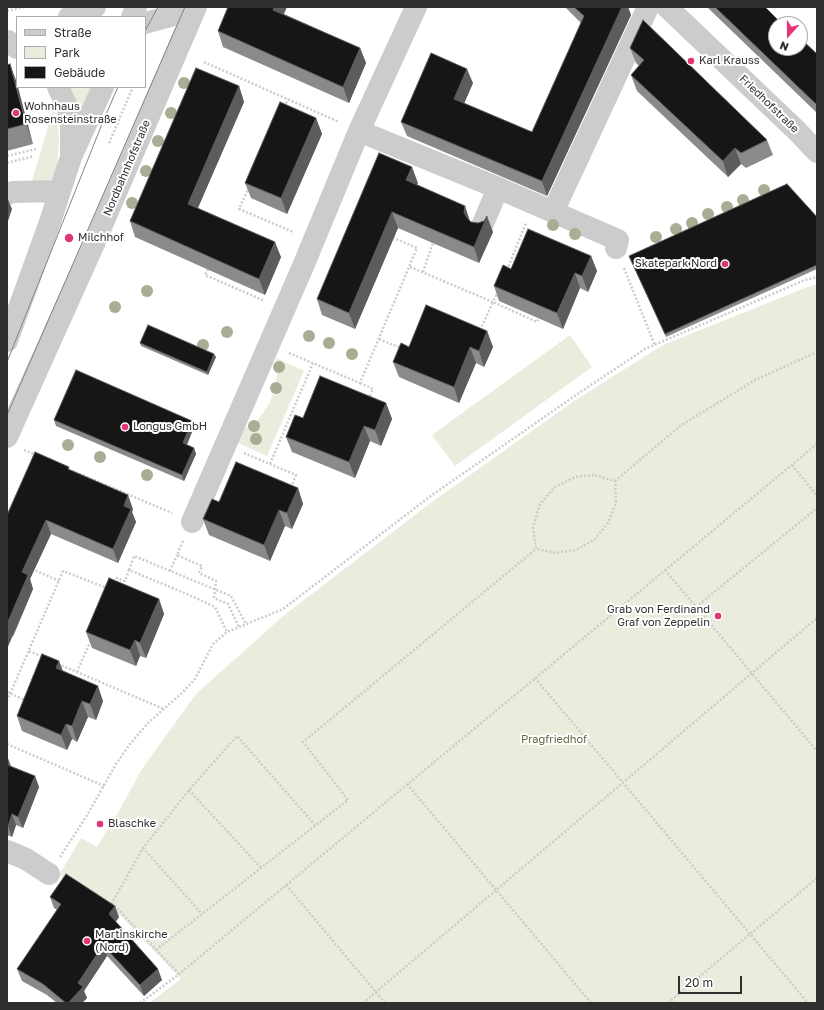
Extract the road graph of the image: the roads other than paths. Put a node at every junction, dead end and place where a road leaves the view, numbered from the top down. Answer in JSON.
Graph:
{"nodes":[{"id":1,"x":95,"y":7,"type":"edge"},
{"id":2,"x":190,"y":7,"type":"edge"},
{"id":3,"x":196,"y":7,"type":"edge"},
{"id":4,"x":416,"y":7,"type":"edge"},
{"id":5,"x":648,"y":7,"type":"edge"},
{"id":6,"x":667,"y":7,"type":"edge"},
{"id":7,"x":72,"y":16,"type":"edge"},
{"id":8,"x":146,"y":23,"type":"edge"},
{"id":9,"x":58,"y":88,"type":"edge"},
{"id":10,"x":103,"y":88,"type":"edge"},
{"id":11,"x":359,"y":131,"type":"junction"},
{"id":12,"x":817,"y":152,"type":"edge"},
{"id":13,"x":71,"y":157,"type":"junction"},
{"id":14,"x":498,"y":188,"type":"junction"},
{"id":15,"x":60,"y":191,"type":"junction"},
{"id":16,"x":7,"y":194,"type":"edge"},
{"id":17,"x":544,"y":208,"type":"junction"},
{"id":18,"x":482,"y":226,"type":"edge"},
{"id":19,"x":616,"y":248,"type":"dead end"},
{"id":20,"x":7,"y":341,"type":"edge"},
{"id":21,"x":13,"y":443,"type":"edge"},
{"id":22,"x":192,"y":522,"type":"road end"},
{"id":23,"x":7,"y":851,"type":"edge"},
{"id":24,"x":49,"y":874,"type":"road end"}],
"edges":[{"from":1,"to":7,"type":"street"},
{"from":2,"to":8,"type":"street"},
{"from":3,"to":21,"type":"street","name":"Nordbahnhofstraße"},
{"from":4,"to":11,"type":"street"},
{"from":5,"to":17,"type":"street"},
{"from":6,"to":12,"type":"street","name":"Friedhofstraße"},
{"from":9,"to":13,"type":"street"},
{"from":10,"to":13,"type":"street"},
{"from":11,"to":14,"type":"street"},
{"from":11,"to":22,"type":"street"},
{"from":13,"to":15,"type":"street"},
{"from":14,"to":17,"type":"street"},
{"from":14,"to":18,"type":"street"},
{"from":15,"to":16,"type":"street"},
{"from":15,"to":20,"type":"street"},
{"from":17,"to":19,"type":"street"},
{"from":23,"to":24,"type":"street"}]}
